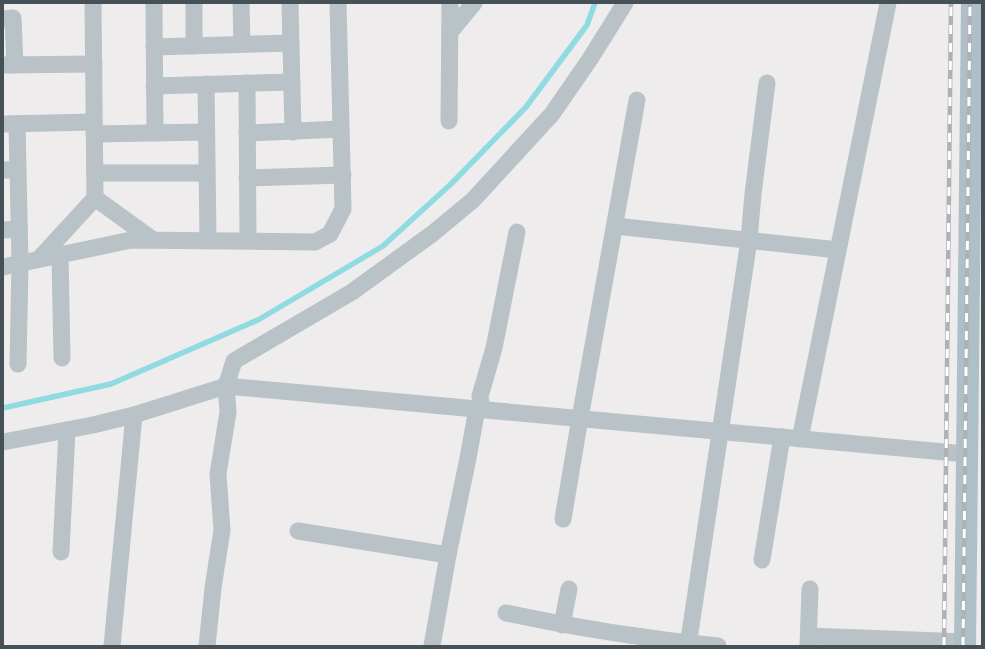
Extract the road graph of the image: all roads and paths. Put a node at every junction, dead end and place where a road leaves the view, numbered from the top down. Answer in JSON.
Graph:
{"nodes":[{"id":1,"x":93,"y":3,"type":"edge"},
{"id":2,"x":154,"y":3,"type":"edge"},
{"id":3,"x":181,"y":3,"type":"edge"},
{"id":4,"x":194,"y":3,"type":"edge"},
{"id":5,"x":241,"y":3,"type":"edge"},
{"id":6,"x":290,"y":3,"type":"edge"},
{"id":7,"x":338,"y":3,"type":"edge"},
{"id":8,"x":450,"y":3,"type":"edge"},
{"id":9,"x":474,"y":3,"type":"edge"},
{"id":10,"x":625,"y":3,"type":"edge"},
{"id":11,"x":888,"y":3,"type":"edge"},
{"id":12,"x":972,"y":3,"type":"edge"},
{"id":13,"x":3,"y":19,"type":"edge"},
{"id":14,"x":450,"y":32,"type":"junction"},
{"id":15,"x":291,"y":43,"type":"junction"},
{"id":16,"x":242,"y":44,"type":"junction"},
{"id":17,"x":194,"y":46,"type":"junction"},
{"id":18,"x":154,"y":47,"type":"junction"},
{"id":19,"x":94,"y":64,"type":"junction"},
{"id":20,"x":9,"y":65,"type":"edge"},
{"id":21,"x":292,"y":82,"type":"junction"},
{"id":22,"x":247,"y":83,"type":"junction"},
{"id":23,"x":767,"y":83,"type":"dead end"},
{"id":24,"x":206,"y":84,"type":"junction"},
{"id":25,"x":154,"y":86,"type":"junction"},
{"id":26,"x":637,"y":100,"type":"dead end"},
{"id":27,"x":449,"y":121,"type":"dead end"},
{"id":28,"x":10,"y":124,"type":"edge"},
{"id":29,"x":94,"y":128,"type":"junction"},
{"id":30,"x":341,"y":130,"type":"junction"},
{"id":31,"x":206,"y":132,"type":"junction"},
{"id":32,"x":293,"y":132,"type":"junction"},
{"id":33,"x":154,"y":133,"type":"junction"},
{"id":34,"x":247,"y":133,"type":"junction"},
{"id":35,"x":11,"y":170,"type":"edge"},
{"id":36,"x":94,"y":173,"type":"junction"},
{"id":37,"x":207,"y":173,"type":"junction"},
{"id":38,"x":343,"y":175,"type":"junction"},
{"id":39,"x":247,"y":178,"type":"junction"},
{"id":40,"x":976,"y":194,"type":"edge"},
{"id":41,"x":95,"y":198,"type":"junction"},
{"id":42,"x":614,"y":226,"type":"junction"},
{"id":43,"x":11,"y":229,"type":"edge"},
{"id":44,"x":517,"y":232,"type":"dead end"},
{"id":45,"x":153,"y":240,"type":"junction"},
{"id":46,"x":749,"y":240,"type":"junction"},
{"id":47,"x":208,"y":241,"type":"junction"},
{"id":48,"x":248,"y":242,"type":"junction"},
{"id":49,"x":838,"y":250,"type":"junction"},
{"id":50,"x":60,"y":254,"type":"junction"},
{"id":51,"x":39,"y":259,"type":"junction"},
{"id":52,"x":20,"y":263,"type":"junction"},
{"id":53,"x":3,"y":267,"type":"edge"},
{"id":54,"x":62,"y":358,"type":"dead end"},
{"id":55,"x":18,"y":364,"type":"dead end"},
{"id":56,"x":226,"y":386,"type":"junction"},
{"id":57,"x":479,"y":409,"type":"junction"},
{"id":58,"x":134,"y":415,"type":"junction"},
{"id":59,"x":580,"y":418,"type":"junction"},
{"id":60,"x":67,"y":430,"type":"junction"},
{"id":61,"x":720,"y":431,"type":"junction"},
{"id":62,"x":782,"y":437,"type":"junction"},
{"id":63,"x":800,"y":439,"type":"junction"},
{"id":64,"x":3,"y":442,"type":"edge"},
{"id":65,"x":966,"y":454,"type":"junction"},
{"id":66,"x":564,"y":519,"type":"dead end"},
{"id":67,"x":298,"y":531,"type":"dead end"},
{"id":68,"x":61,"y":552,"type":"dead end"},
{"id":69,"x":448,"y":555,"type":"junction"},
{"id":70,"x":762,"y":560,"type":"dead end"},
{"id":71,"x":569,"y":589,"type":"dead end"},
{"id":72,"x":810,"y":589,"type":"dead end"},
{"id":73,"x":506,"y":613,"type":"dead end"},
{"id":74,"x":562,"y":625,"type":"junction"},
{"id":75,"x":809,"y":641,"type":"edge"},
{"id":76,"x":965,"y":644,"type":"edge"},
{"id":77,"x":688,"y":645,"type":"edge"},
{"id":78,"x":112,"y":646,"type":"edge"},
{"id":79,"x":207,"y":646,"type":"edge"},
{"id":80,"x":432,"y":646,"type":"edge"},
{"id":81,"x":718,"y":646,"type":"edge"}],
"edges":[{"from":1,"to":19,"type":"street"},
{"from":2,"to":18,"type":"street"},
{"from":3,"to":4,"type":"street"},
{"from":4,"to":17,"type":"street"},
{"from":5,"to":16,"type":"street"},
{"from":6,"to":15,"type":"street"},
{"from":7,"to":30,"type":"street"},
{"from":8,"to":14,"type":"street"},
{"from":9,"to":14,"type":"street"},
{"from":10,"to":56,"type":"street"},
{"from":11,"to":49,"type":"street"},
{"from":12,"to":40,"type":"main road"},
{"from":13,"to":20,"type":"street"},
{"from":14,"to":27,"type":"street"},
{"from":15,"to":16,"type":"street"},
{"from":15,"to":21,"type":"street"},
{"from":16,"to":17,"type":"street"},
{"from":17,"to":18,"type":"street"},
{"from":18,"to":25,"type":"street"},
{"from":19,"to":20,"type":"street"},
{"from":19,"to":29,"type":"street"},
{"from":21,"to":22,"type":"street"},
{"from":21,"to":32,"type":"street"},
{"from":22,"to":24,"type":"street"},
{"from":22,"to":34,"type":"street"},
{"from":23,"to":46,"type":"street"},
{"from":24,"to":25,"type":"street"},
{"from":24,"to":31,"type":"street"},
{"from":25,"to":33,"type":"street"},
{"from":26,"to":42,"type":"street"},
{"from":28,"to":29,"type":"street"},
{"from":28,"to":35,"type":"street"},
{"from":29,"to":33,"type":"street"},
{"from":29,"to":36,"type":"street"},
{"from":30,"to":32,"type":"street"},
{"from":30,"to":38,"type":"street"},
{"from":31,"to":33,"type":"street"},
{"from":31,"to":37,"type":"street"},
{"from":32,"to":34,"type":"street"},
{"from":34,"to":39,"type":"street"},
{"from":35,"to":43,"type":"street"},
{"from":36,"to":37,"type":"street"},
{"from":36,"to":41,"type":"street"},
{"from":37,"to":47,"type":"street"},
{"from":38,"to":39,"type":"street"},
{"from":38,"to":48,"type":"street"},
{"from":39,"to":48,"type":"street"},
{"from":40,"to":65,"type":"main road"},
{"from":41,"to":45,"type":"street"},
{"from":41,"to":51,"type":"street"},
{"from":42,"to":46,"type":"street"},
{"from":42,"to":59,"type":"street"},
{"from":43,"to":52,"type":"street"},
{"from":44,"to":57,"type":"street"},
{"from":45,"to":47,"type":"street"},
{"from":45,"to":50,"type":"street"},
{"from":46,"to":49,"type":"street"},
{"from":46,"to":61,"type":"street"},
{"from":47,"to":48,"type":"street"},
{"from":49,"to":63,"type":"street"},
{"from":50,"to":51,"type":"street"},
{"from":50,"to":54,"type":"street"},
{"from":51,"to":52,"type":"street"},
{"from":52,"to":53,"type":"street"},
{"from":52,"to":55,"type":"street"},
{"from":56,"to":57,"type":"street"},
{"from":56,"to":58,"type":"street"},
{"from":56,"to":79,"type":"street"},
{"from":57,"to":59,"type":"street"},
{"from":57,"to":69,"type":"street"},
{"from":58,"to":60,"type":"street"},
{"from":58,"to":78,"type":"street"},
{"from":59,"to":61,"type":"street"},
{"from":59,"to":66,"type":"street"},
{"from":60,"to":64,"type":"street"},
{"from":60,"to":68,"type":"street"},
{"from":61,"to":62,"type":"street"},
{"from":61,"to":77,"type":"street"},
{"from":62,"to":63,"type":"street"},
{"from":62,"to":70,"type":"street"},
{"from":63,"to":65,"type":"street"},
{"from":65,"to":76,"type":"main road"},
{"from":67,"to":69,"type":"street"},
{"from":69,"to":80,"type":"street"},
{"from":71,"to":74,"type":"street"},
{"from":72,"to":75,"type":"street"},
{"from":73,"to":74,"type":"street"},
{"from":74,"to":77,"type":"street"},
{"from":75,"to":76,"type":"street"},
{"from":77,"to":81,"type":"street"}]}
